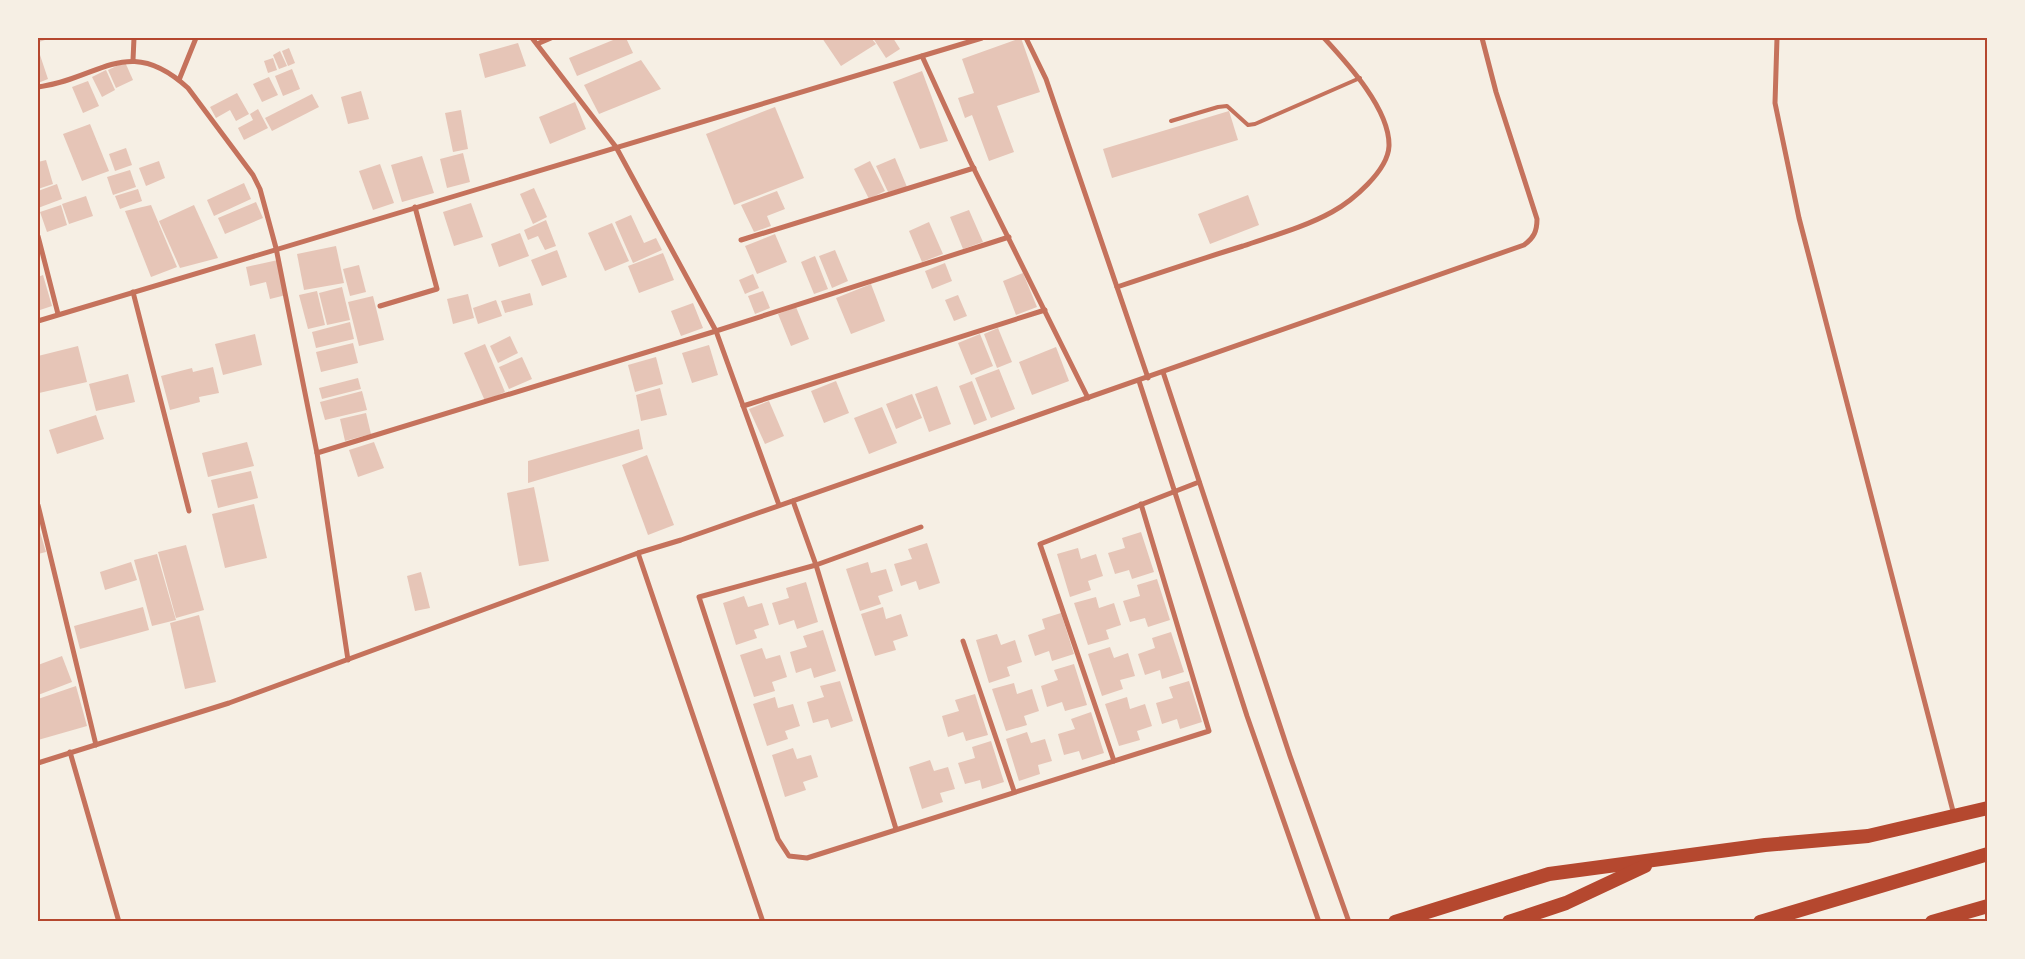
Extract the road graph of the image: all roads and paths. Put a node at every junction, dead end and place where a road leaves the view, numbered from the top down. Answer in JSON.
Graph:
{"nodes":[{"id":1,"x":134,"y":38,"type":"edge"},
{"id":2,"x":196,"y":38,"type":"edge"},
{"id":3,"x":532,"y":38,"type":"edge"},
{"id":4,"x":551,"y":38,"type":"edge"},
{"id":5,"x":982,"y":38,"type":"edge"},
{"id":6,"x":1026,"y":38,"type":"edge"},
{"id":7,"x":1324,"y":38,"type":"edge"},
{"id":8,"x":1482,"y":38,"type":"edge"},
{"id":9,"x":1777,"y":38,"type":"edge"},
{"id":10,"x":537,"y":44,"type":"junction"},
{"id":11,"x":922,"y":56,"type":"junction"},
{"id":12,"x":133,"y":60,"type":"junction"},
{"id":13,"x":1360,"y":78,"type":"junction"},
{"id":14,"x":180,"y":80,"type":"junction"},
{"id":15,"x":38,"y":87,"type":"edge"},
{"id":16,"x":1171,"y":122,"type":"dead end"},
{"id":17,"x":616,"y":147,"type":"junction"},
{"id":18,"x":974,"y":168,"type":"junction"},
{"id":19,"x":415,"y":206,"type":"junction"},
{"id":20,"x":38,"y":236,"type":"edge"},
{"id":21,"x":1009,"y":237,"type":"junction"},
{"id":22,"x":741,"y":240,"type":"dead end"},
{"id":23,"x":276,"y":248,"type":"junction"},
{"id":24,"x":1117,"y":287,"type":"junction"},
{"id":25,"x":133,"y":292,"type":"junction"},
{"id":26,"x":380,"y":306,"type":"dead end"},
{"id":27,"x":1045,"y":310,"type":"junction"},
{"id":28,"x":58,"y":314,"type":"junction"},
{"id":29,"x":38,"y":321,"type":"edge"},
{"id":30,"x":716,"y":331,"type":"junction"},
{"id":31,"x":1163,"y":372,"type":"junction"},
{"id":32,"x":1148,"y":378,"type":"junction"},
{"id":33,"x":1139,"y":380,"type":"junction"},
{"id":34,"x":1088,"y":398,"type":"junction"},
{"id":35,"x":743,"y":406,"type":"junction"},
{"id":36,"x":317,"y":453,"type":"junction"},
{"id":37,"x":1199,"y":482,"type":"junction"},
{"id":38,"x":1176,"y":490,"type":"junction"},
{"id":39,"x":793,"y":500,"type":"junction"},
{"id":40,"x":1142,"y":504,"type":"junction"},
{"id":41,"x":38,"y":505,"type":"edge"},
{"id":42,"x":778,"y":505,"type":"junction"},
{"id":43,"x":188,"y":511,"type":"dead end"},
{"id":44,"x":921,"y":527,"type":"dead end"},
{"id":45,"x":638,"y":553,"type":"junction"},
{"id":46,"x":816,"y":565,"type":"junction"},
{"id":47,"x":962,"y":641,"type":"dead end"},
{"id":48,"x":348,"y":660,"type":"junction"},
{"id":49,"x":96,"y":745,"type":"junction"},
{"id":50,"x":70,"y":752,"type":"junction"},
{"id":51,"x":1114,"y":760,"type":"junction"},
{"id":52,"x":38,"y":763,"type":"edge"},
{"id":53,"x":1014,"y":792,"type":"junction"},
{"id":54,"x":1988,"y":808,"type":"edge"},
{"id":55,"x":1955,"y":816,"type":"junction"},
{"id":56,"x":896,"y":829,"type":"junction"},
{"id":57,"x":1988,"y":854,"type":"edge"},
{"id":58,"x":1656,"y":861,"type":"junction"},
{"id":59,"x":1988,"y":906,"type":"edge"},
{"id":60,"x":119,"y":922,"type":"edge"},
{"id":61,"x":763,"y":922,"type":"edge"},
{"id":62,"x":1319,"y":922,"type":"edge"},
{"id":63,"x":1349,"y":922,"type":"edge"},
{"id":64,"x":1395,"y":922,"type":"edge"},
{"id":65,"x":1509,"y":922,"type":"edge"},
{"id":66,"x":1760,"y":922,"type":"edge"},
{"id":67,"x":1932,"y":922,"type":"edge"}],
"edges":[{"from":1,"to":12,"type":"street"},
{"from":2,"to":14,"type":"street"},
{"from":3,"to":10,"type":"street"},
{"from":4,"to":10,"type":"street"},
{"from":5,"to":11,"type":"street"},
{"from":6,"to":24,"type":"street"},
{"from":7,"to":13,"type":"street"},
{"from":8,"to":31,"type":"street"},
{"from":9,"to":55,"type":"street"},
{"from":10,"to":17,"type":"street"},
{"from":11,"to":17,"type":"street"},
{"from":11,"to":18,"type":"street"},
{"from":12,"to":14,"type":"street"},
{"from":12,"to":15,"type":"street"},
{"from":13,"to":16,"type":"lane"},
{"from":13,"to":24,"type":"street"},
{"from":14,"to":23,"type":"street"},
{"from":17,"to":19,"type":"street"},
{"from":17,"to":30,"type":"street"},
{"from":18,"to":21,"type":"street"},
{"from":18,"to":22,"type":"street"},
{"from":19,"to":23,"type":"street"},
{"from":19,"to":26,"type":"street"},
{"from":20,"to":28,"type":"street"},
{"from":21,"to":27,"type":"street"},
{"from":21,"to":30,"type":"street"},
{"from":23,"to":25,"type":"street"},
{"from":23,"to":36,"type":"street"},
{"from":24,"to":32,"type":"street"},
{"from":25,"to":28,"type":"street"},
{"from":25,"to":43,"type":"street"},
{"from":27,"to":34,"type":"street"},
{"from":27,"to":35,"type":"street"},
{"from":28,"to":29,"type":"street"},
{"from":30,"to":35,"type":"street"},
{"from":30,"to":36,"type":"street"},
{"from":31,"to":32,"type":"street"},
{"from":31,"to":37,"type":"street"},
{"from":32,"to":33,"type":"street"},
{"from":33,"to":34,"type":"street"},
{"from":33,"to":38,"type":"street"},
{"from":34,"to":39,"type":"street"},
{"from":35,"to":42,"type":"street"},
{"from":36,"to":48,"type":"street"},
{"from":37,"to":38,"type":"street"},
{"from":37,"to":63,"type":"street"},
{"from":38,"to":40,"type":"street"},
{"from":38,"to":62,"type":"street"},
{"from":39,"to":42,"type":"street"},
{"from":39,"to":46,"type":"street"},
{"from":40,"to":51,"type":"street"},
{"from":40,"to":51,"type":"street"},
{"from":41,"to":49,"type":"street"},
{"from":42,"to":45,"type":"street"},
{"from":44,"to":46,"type":"street"},
{"from":45,"to":48,"type":"street"},
{"from":45,"to":61,"type":"street"},
{"from":46,"to":56,"type":"street"},
{"from":46,"to":56,"type":"street"},
{"from":47,"to":53,"type":"street"},
{"from":48,"to":49,"type":"street"},
{"from":49,"to":50,"type":"street"},
{"from":50,"to":52,"type":"street"},
{"from":50,"to":60,"type":"street"},
{"from":51,"to":53,"type":"street"},
{"from":53,"to":56,"type":"street"},
{"from":54,"to":55,"type":"highway"},
{"from":55,"to":58,"type":"highway"},
{"from":57,"to":66,"type":"highway"},
{"from":58,"to":64,"type":"highway"},
{"from":58,"to":65,"type":"highway"},
{"from":59,"to":67,"type":"highway"}]}
